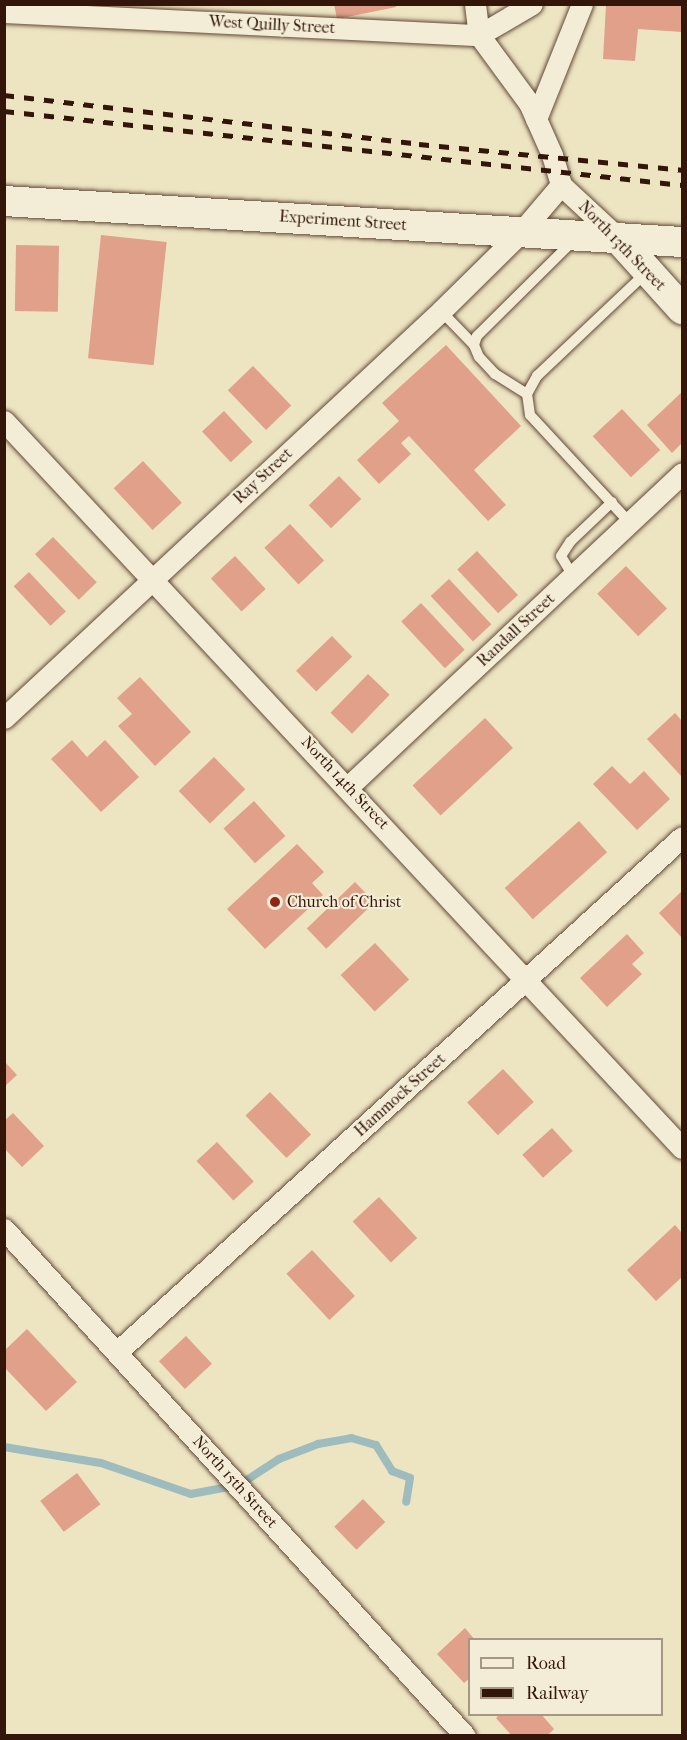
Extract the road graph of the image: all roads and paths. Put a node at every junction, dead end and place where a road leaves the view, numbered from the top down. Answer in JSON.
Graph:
{"nodes":[{"id":1,"x":475,"y":4,"type":"edge"},
{"id":2,"x":532,"y":4,"type":"edge"},
{"id":3,"x":582,"y":4,"type":"edge"},
{"id":4,"x":4,"y":12,"type":"edge"},
{"id":5,"x":479,"y":35,"type":"junction"},
{"id":6,"x":536,"y":119,"type":"junction"},
{"id":7,"x":561,"y":185,"type":"junction"},
{"id":8,"x":4,"y":201,"type":"edge"},
{"id":9,"x":521,"y":232,"type":"junction"},
{"id":10,"x":579,"y":236,"type":"junction"},
{"id":11,"x":618,"y":238,"type":"junction"},
{"id":12,"x":682,"y":242,"type":"edge"},
{"id":13,"x":648,"y":271,"type":"junction"},
{"id":14,"x":682,"y":309,"type":"edge"},
{"id":15,"x":441,"y":310,"type":"junction"},
{"id":16,"x":474,"y":345,"type":"junction"},
{"id":17,"x":527,"y":394,"type":"junction"},
{"id":18,"x":5,"y":422,"type":"edge"},
{"id":19,"x":682,"y":474,"type":"edge"},
{"id":20,"x":612,"y":502,"type":"junction"},
{"id":21,"x":630,"y":523,"type":"junction"},
{"id":22,"x":573,"y":576,"type":"junction"},
{"id":23,"x":152,"y":579,"type":"junction"},
{"id":24,"x":4,"y":718,"type":"edge"},
{"id":25,"x":349,"y":786,"type":"junction"},
{"id":26,"x":682,"y":837,"type":"edge"},
{"id":27,"x":528,"y":980,"type":"junction"},
{"id":28,"x":682,"y":1148,"type":"edge"},
{"id":29,"x":4,"y":1229,"type":"edge"},
{"id":30,"x":117,"y":1352,"type":"junction"},
{"id":31,"x":465,"y":1736,"type":"edge"}],
"edges":[{"from":1,"to":5,"type":"street","name":"North 13th Street"},
{"from":2,"to":5,"type":"street"},
{"from":3,"to":6,"type":"street"},
{"from":4,"to":5,"type":"street","name":"West Quilly Street"},
{"from":5,"to":6,"type":"street","name":"North 13th Street"},
{"from":6,"to":7,"type":"street","name":"North 13th Street"},
{"from":7,"to":9,"type":"street"},
{"from":7,"to":11,"type":"street","name":"North 13th Street"},
{"from":8,"to":9,"type":"main road","name":"Experiment Street"},
{"from":9,"to":10,"type":"main road","name":"Experiment Street"},
{"from":9,"to":15,"type":"street","name":"Ray Street"},
{"from":10,"to":11,"type":"main road","name":"Experiment Street"},
{"from":10,"to":16,"type":"lane"},
{"from":11,"to":12,"type":"main road","name":"Experiment Street"},
{"from":11,"to":13,"type":"main road","name":"North 13th Street"},
{"from":13,"to":14,"type":"main road","name":"North 13th Street"},
{"from":13,"to":17,"type":"lane"},
{"from":15,"to":16,"type":"lane"},
{"from":15,"to":23,"type":"street","name":"Ray Street"},
{"from":16,"to":17,"type":"lane"},
{"from":17,"to":20,"type":"lane"},
{"from":18,"to":23,"type":"street","name":"North 14th Street"},
{"from":19,"to":21,"type":"street","name":"Randall Street"},
{"from":20,"to":21,"type":"lane"},
{"from":20,"to":22,"type":"lane"},
{"from":21,"to":22,"type":"street","name":"Randall Street"},
{"from":22,"to":25,"type":"street","name":"Randall Street"},
{"from":23,"to":24,"type":"street","name":"Ray Street"},
{"from":23,"to":25,"type":"street","name":"North 14th Street"},
{"from":25,"to":27,"type":"street","name":"North 14th Street"},
{"from":26,"to":27,"type":"street","name":"Hammock Street"},
{"from":27,"to":28,"type":"street","name":"North 14th Street"},
{"from":27,"to":30,"type":"street","name":"Hammock Street"},
{"from":29,"to":30,"type":"street","name":"North 15th Street"},
{"from":30,"to":31,"type":"street","name":"North 15th Street"}]}
